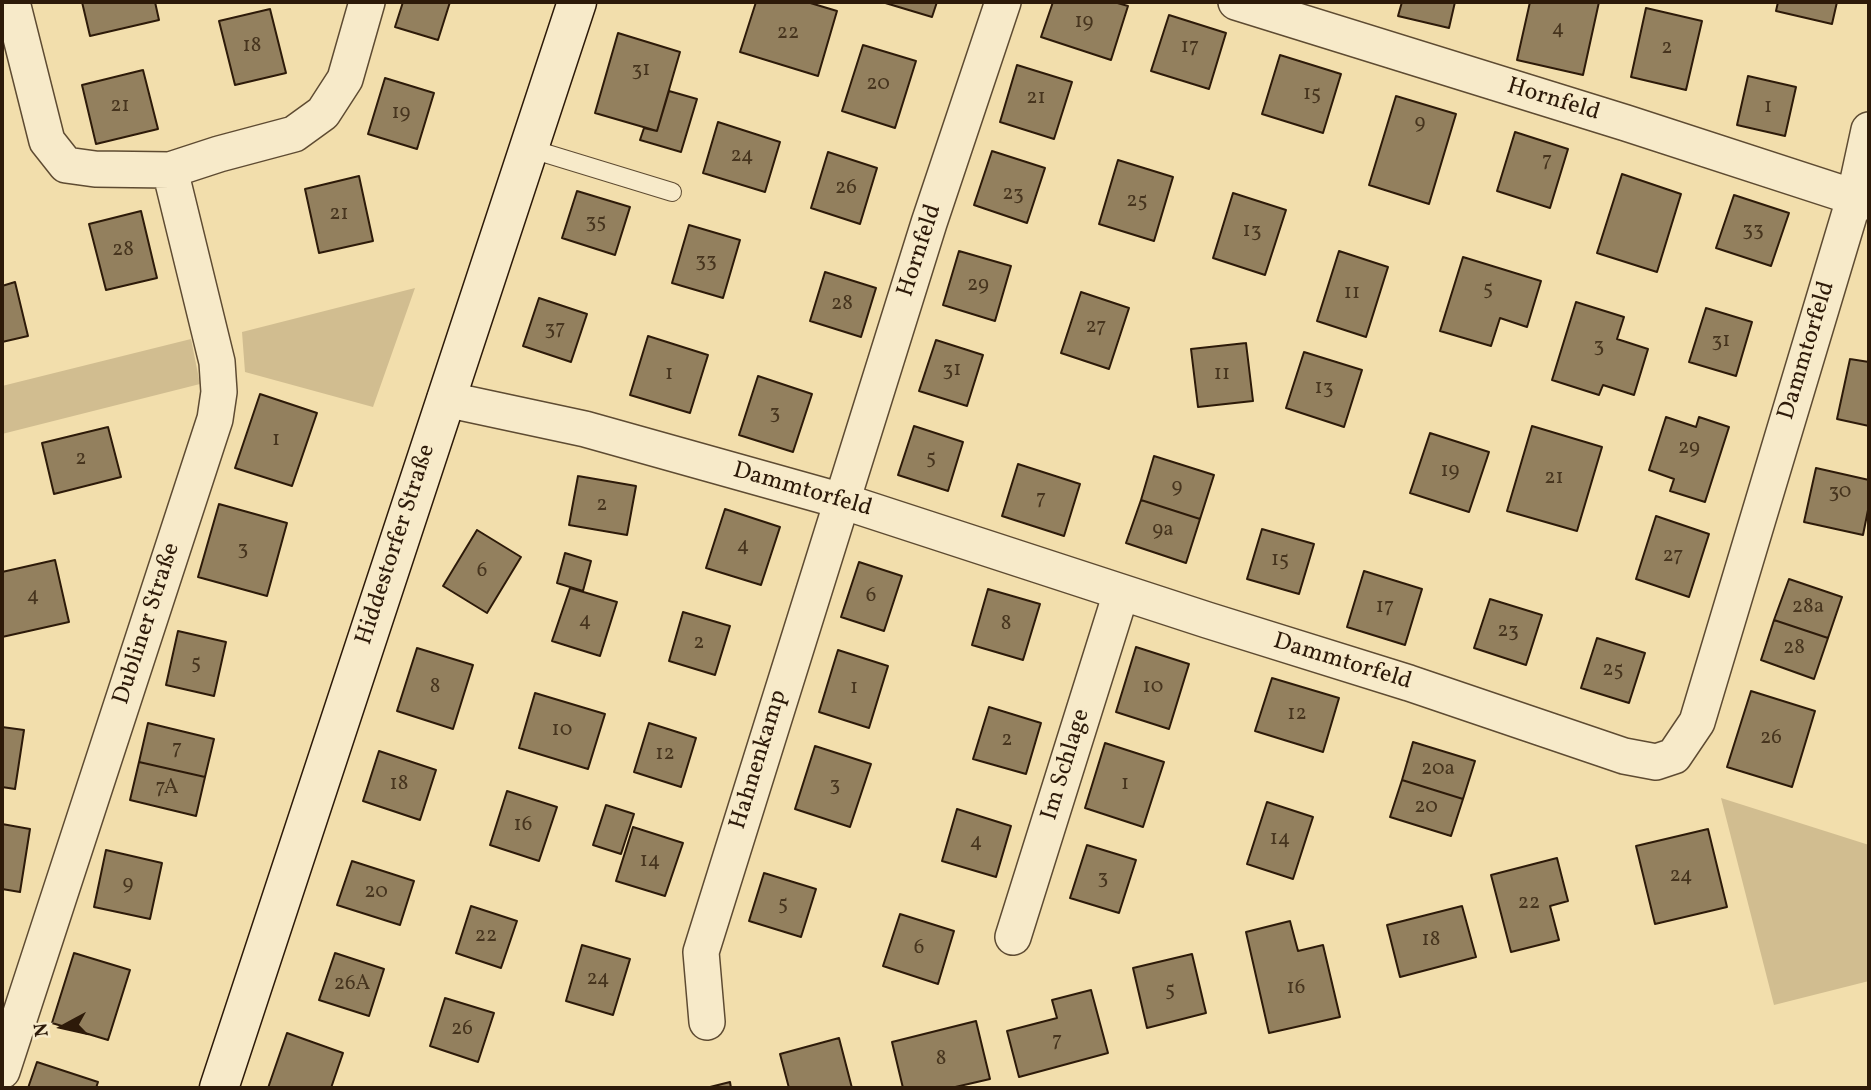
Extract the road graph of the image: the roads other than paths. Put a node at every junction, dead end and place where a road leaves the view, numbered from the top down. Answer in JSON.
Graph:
{"nodes":[{"id":1,"x":12,"y":2,"type":"edge"},
{"id":2,"x":366,"y":2,"type":"edge"},
{"id":3,"x":577,"y":2,"type":"edge"},
{"id":4,"x":1003,"y":2,"type":"edge"},
{"id":5,"x":1236,"y":2,"type":"edge"},
{"id":6,"x":1869,"y":130,"type":"edge"},
{"id":7,"x":528,"y":148,"type":"junction"},
{"id":8,"x":170,"y":170,"type":"junction"},
{"id":9,"x":673,"y":192,"type":"dead end"},
{"id":10,"x":1862,"y":201,"type":"edge"},
{"id":11,"x":444,"y":399,"type":"junction"},
{"id":12,"x":842,"y":501,"type":"junction"},
{"id":13,"x":1121,"y":593,"type":"junction"},
{"id":14,"x":1013,"y":937,"type":"dead end"},
{"id":15,"x":707,"y":1023,"type":"dead end"},
{"id":16,"x":2,"y":1071,"type":"edge"},
{"id":17,"x":219,"y":1088,"type":"edge"}],
"edges":[{"from":1,"to":8,"type":"street"},
{"from":2,"to":8,"type":"street"},
{"from":3,"to":7,"type":"street","name":"Hiddestorfer Straße"},
{"from":4,"to":12,"type":"street","name":"Hornfeld"},
{"from":5,"to":10,"type":"street","name":"Hornfeld"},
{"from":6,"to":10,"type":"street","name":"Dammtorfeld"},
{"from":7,"to":9,"type":"lane"},
{"from":7,"to":11,"type":"street","name":"Hiddestorfer Straße"},
{"from":8,"to":16,"type":"street","name":"Dubliner Straße"},
{"from":10,"to":13,"type":"street","name":"Dammtorfeld"},
{"from":11,"to":12,"type":"street","name":"Dammtorfeld"},
{"from":11,"to":17,"type":"street","name":"Hiddestorfer Straße"},
{"from":12,"to":13,"type":"street","name":"Dammtorfeld"},
{"from":12,"to":15,"type":"street","name":"Hahnenkamp"},
{"from":13,"to":14,"type":"street","name":"Im Schlage"}]}
